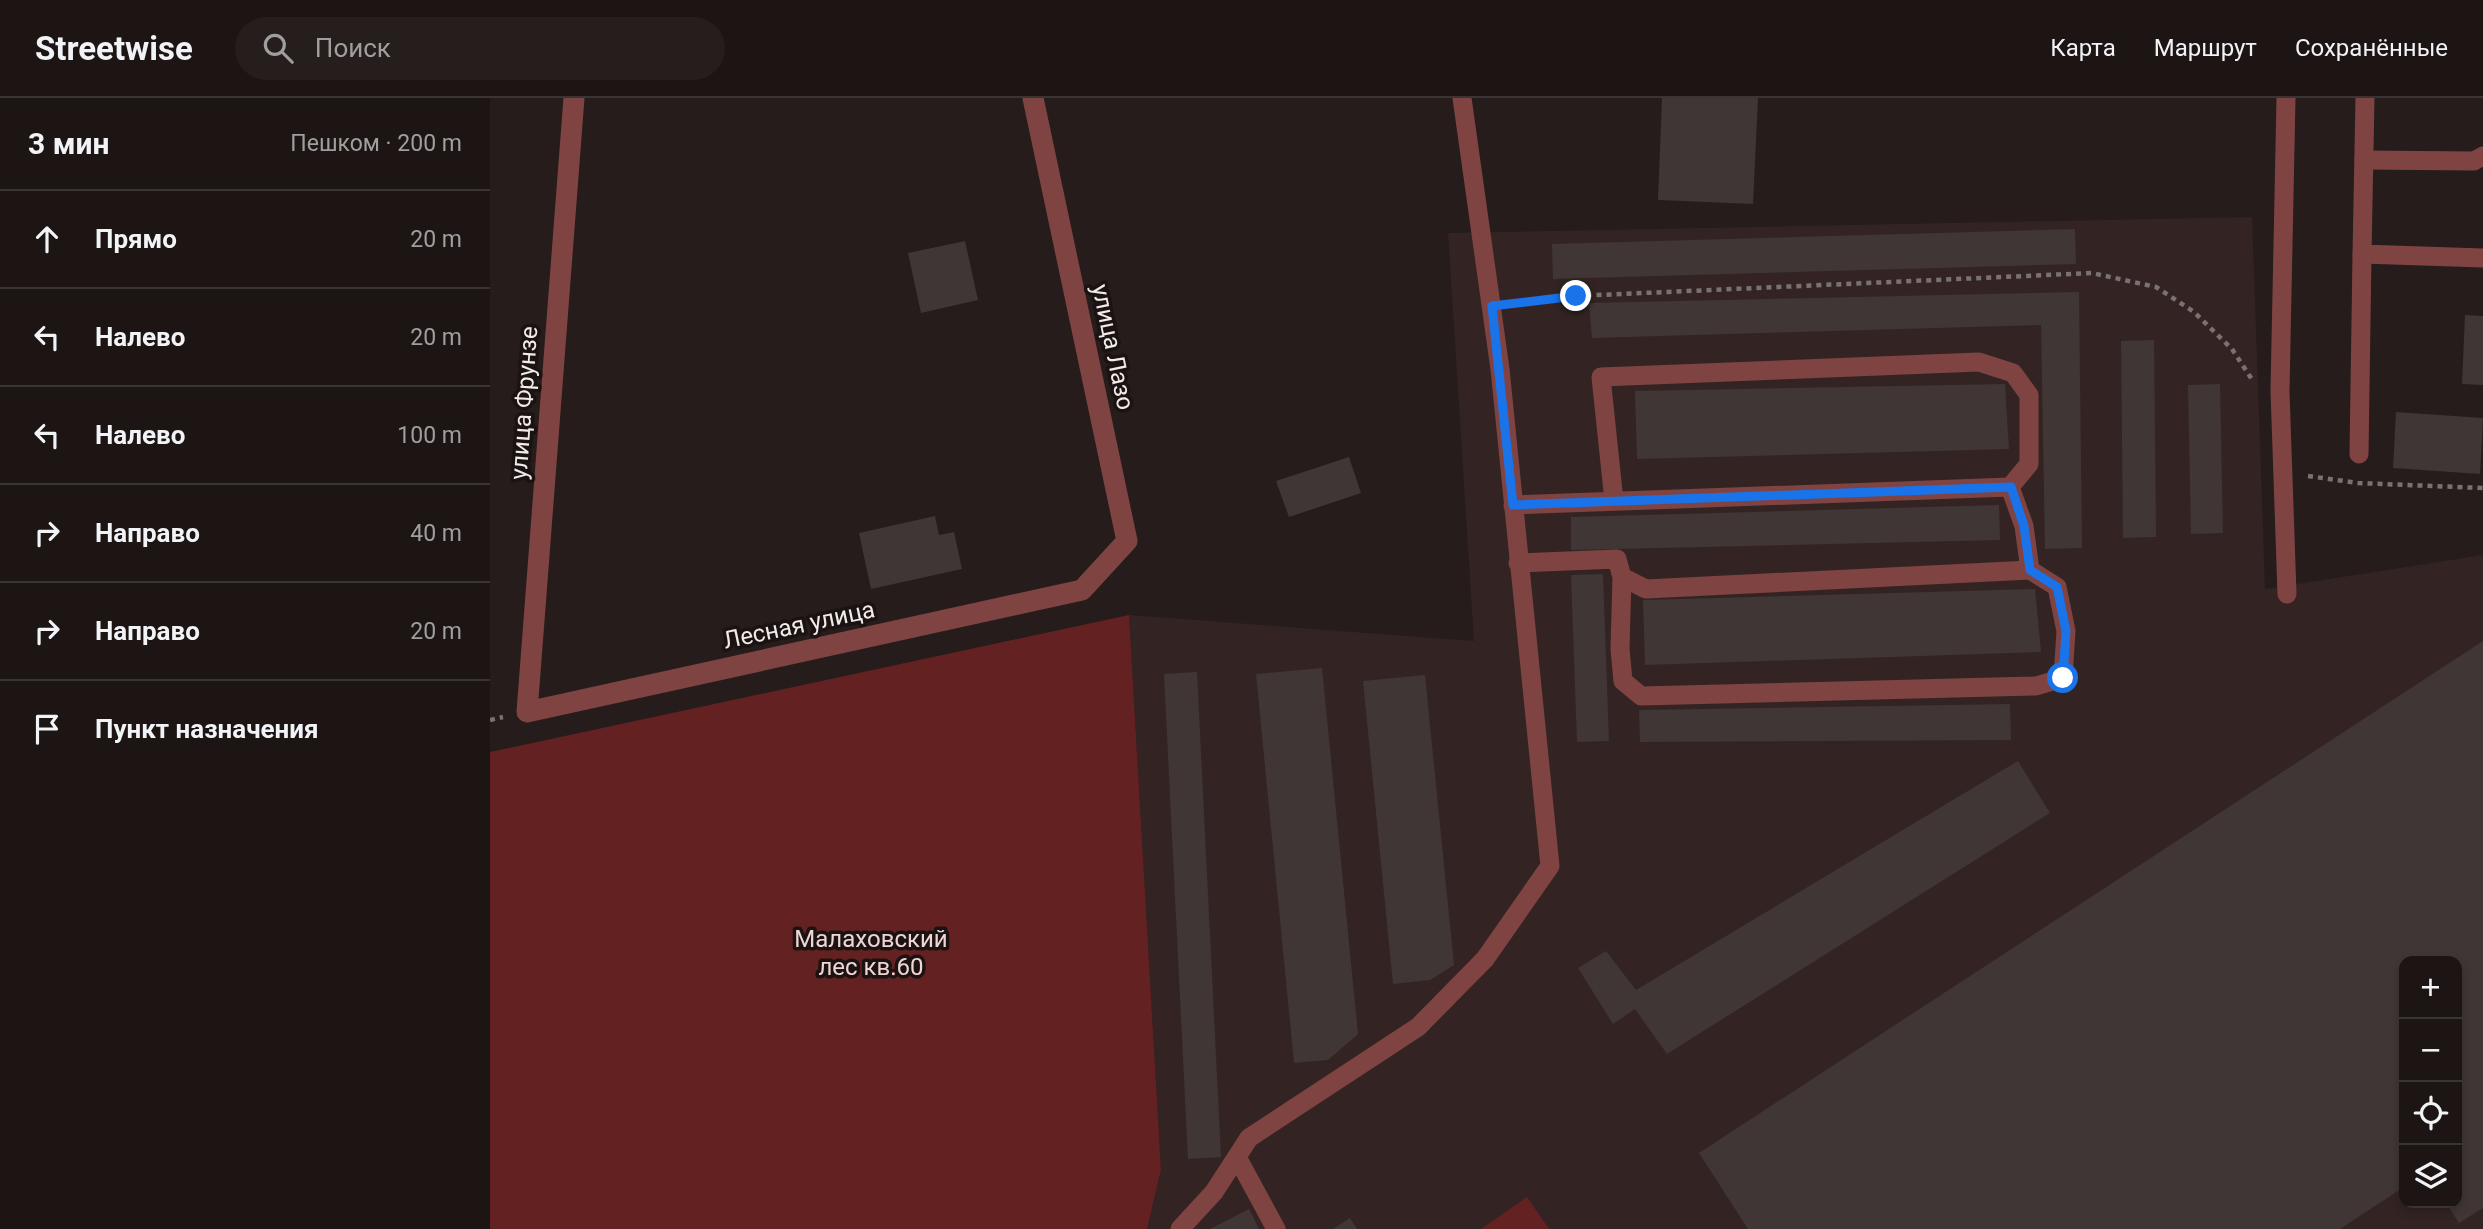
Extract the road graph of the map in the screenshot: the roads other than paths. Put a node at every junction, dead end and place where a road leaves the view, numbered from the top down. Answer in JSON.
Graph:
{"nodes":[{"id":1,"x":574,"y":98,"type":"edge"},
{"id":2,"x":1034,"y":98,"type":"edge"},
{"id":3,"x":1462,"y":98,"type":"edge"},
{"id":4,"x":2286,"y":98,"type":"edge"},
{"id":5,"x":2365,"y":98,"type":"edge"},
{"id":6,"x":2483,"y":156,"type":"edge"},
{"id":7,"x":2364,"y":160,"type":"junction"},
{"id":8,"x":2362,"y":254,"type":"junction"},
{"id":9,"x":2483,"y":258,"type":"edge"},
{"id":10,"x":2358,"y":454,"type":"dead end"},
{"id":11,"x":2011,"y":487,"type":"junction"},
{"id":12,"x":1614,"y":501,"type":"junction"},
{"id":13,"x":1513,"y":505,"type":"junction"},
{"id":14,"x":1518,"y":563,"type":"junction"},
{"id":15,"x":2030,"y":570,"type":"junction"},
{"id":16,"x":1622,"y":577,"type":"junction"},
{"id":17,"x":1082,"y":590,"type":"joint"},
{"id":18,"x":2287,"y":594,"type":"dead end"},
{"id":19,"x":527,"y":712,"type":"joint"},
{"id":20,"x":1237,"y":1157,"type":"junction"},
{"id":21,"x":1180,"y":1229,"type":"edge"},
{"id":22,"x":1276,"y":1229,"type":"edge"}],
"edges":[{"from":1,"to":19,"type":"street","name":"улица Фрунзе"},
{"from":2,"to":17,"type":"street","name":"улица Лазо"},
{"from":3,"to":13,"type":"lane"},
{"from":4,"to":18,"type":"lane"},
{"from":5,"to":7,"type":"lane"},
{"from":6,"to":7,"type":"lane"},
{"from":7,"to":8,"type":"lane"},
{"from":8,"to":9,"type":"lane"},
{"from":8,"to":10,"type":"lane"},
{"from":11,"to":12,"type":"lane"},
{"from":11,"to":12,"type":"lane"},
{"from":11,"to":15,"type":"lane"},
{"from":12,"to":13,"type":"lane"},
{"from":13,"to":14,"type":"lane"},
{"from":14,"to":16,"type":"lane"},
{"from":14,"to":20,"type":"lane"},
{"from":15,"to":16,"type":"lane"},
{"from":15,"to":16,"type":"lane"},
{"from":17,"to":19,"type":"street","name":"Лесная улица"},
{"from":20,"to":21,"type":"lane"},
{"from":20,"to":22,"type":"lane"}]}
